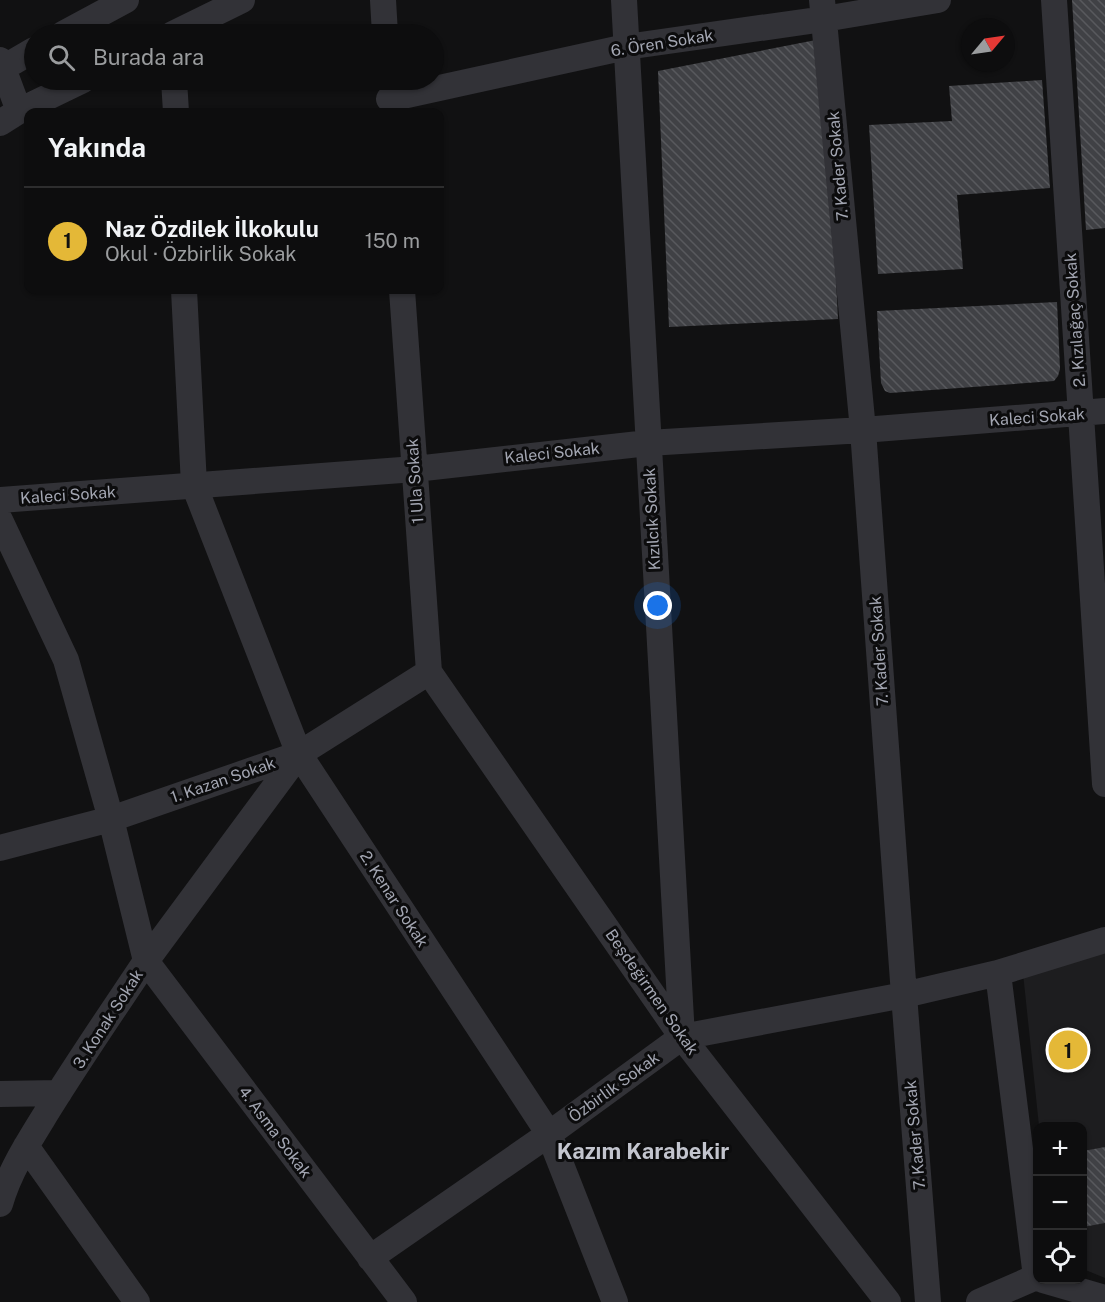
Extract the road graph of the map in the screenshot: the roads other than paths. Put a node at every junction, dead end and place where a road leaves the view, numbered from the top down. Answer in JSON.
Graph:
{"nodes":[{"id":1,"x":126,"y":0,"type":"edge"},
{"id":2,"x":242,"y":0,"type":"edge"},
{"id":3,"x":383,"y":0,"type":"edge"},
{"id":4,"x":624,"y":0,"type":"edge"},
{"id":5,"x":938,"y":0,"type":"edge"},
{"id":6,"x":1053,"y":0,"type":"edge"},
{"id":7,"x":823,"y":10,"type":"edge"},
{"id":8,"x":82,"y":24,"type":"edge"},
{"id":9,"x":193,"y":24,"type":"edge"},
{"id":10,"x":384,"y":24,"type":"edge"},
{"id":11,"x":626,"y":47,"type":"junction"},
{"id":12,"x":24,"y":54,"type":"edge"},
{"id":13,"x":1,"y":64,"type":"edge"},
{"id":14,"x":444,"y":85,"type":"edge"},
{"id":15,"x":63,"y":90,"type":"edge"},
{"id":16,"x":175,"y":90,"type":"edge"},
{"id":17,"x":422,"y":90,"type":"edge"},
{"id":18,"x":389,"y":97,"type":"edge"},
{"id":19,"x":27,"y":108,"type":"edge"},
{"id":20,"x":176,"y":108,"type":"edge"},
{"id":21,"x":24,"y":110,"type":"edge"},
{"id":22,"x":9,"y":117,"type":"edge"},
{"id":23,"x":184,"y":294,"type":"edge"},
{"id":24,"x":402,"y":294,"type":"edge"},
{"id":25,"x":1093,"y":413,"type":"edge"},
{"id":26,"x":863,"y":430,"type":"junction"},
{"id":27,"x":648,"y":443,"type":"junction"},
{"id":28,"x":415,"y":469,"type":"junction"},
{"id":29,"x":194,"y":485,"type":"junction"},
{"id":30,"x":0,"y":500,"type":"edge"},
{"id":31,"x":0,"y":520,"type":"edge"},
{"id":32,"x":429,"y":672,"type":"junction"},
{"id":33,"x":299,"y":754,"type":"junction"},
{"id":34,"x":1105,"y":784,"type":"edge"},
{"id":35,"x":111,"y":819,"type":"junction"},
{"id":36,"x":0,"y":848,"type":"edge"},
{"id":37,"x":1105,"y":940,"type":"edge"},
{"id":38,"x":146,"y":961,"type":"junction"},
{"id":39,"x":998,"y":973,"type":"junction"},
{"id":40,"x":904,"y":995,"type":"junction"},
{"id":41,"x":682,"y":1037,"type":"junction"},
{"id":42,"x":0,"y":1094,"type":"edge"},
{"id":43,"x":58,"y":1094,"type":"junction"},
{"id":44,"x":549,"y":1134,"type":"junction"},
{"id":45,"x":26,"y":1146,"type":"junction"},
{"id":46,"x":0,"y":1204,"type":"edge"},
{"id":47,"x":1033,"y":1233,"type":"edge"},
{"id":48,"x":370,"y":1258,"type":"junction"},
{"id":49,"x":1033,"y":1280,"type":"edge"},
{"id":50,"x":1059,"y":1284,"type":"edge"},
{"id":51,"x":1105,"y":1298,"type":"edge"},
{"id":52,"x":137,"y":1302,"type":"edge"},
{"id":53,"x":404,"y":1302,"type":"edge"},
{"id":54,"x":615,"y":1302,"type":"edge"},
{"id":55,"x":888,"y":1302,"type":"edge"},
{"id":56,"x":928,"y":1302,"type":"edge"},
{"id":57,"x":981,"y":1302,"type":"edge"}],
"edges":[{"from":1,"to":8,"type":"street"},
{"from":2,"to":9,"type":"street"},
{"from":3,"to":10,"type":"street"},
{"from":4,"to":11,"type":"street","name":"Kızılcık Sokak"},
{"from":5,"to":7,"type":"street","name":"6. Ören Sokak"},
{"from":6,"to":25,"type":"street","name":"2. Kızılağaç Sokak"},
{"from":7,"to":11,"type":"street","name":"6. Ören Sokak"},
{"from":7,"to":26,"type":"street","name":"7. Kader Sokak"},
{"from":11,"to":14,"type":"street","name":"6. Ören Sokak"},
{"from":11,"to":27,"type":"street","name":"Kızılcık Sokak"},
{"from":12,"to":13,"type":"street"},
{"from":13,"to":22,"type":"street"},
{"from":15,"to":19,"type":"street"},
{"from":16,"to":20,"type":"street"},
{"from":17,"to":18,"type":"street","name":"6. Ören Sokak"},
{"from":21,"to":22,"type":"street"},
{"from":23,"to":29,"type":"street","name":"2. Kenar Sokak"},
{"from":24,"to":28,"type":"street","name":"1 Ula Sokak"},
{"from":25,"to":26,"type":"street","name":"Kaleci Sokak"},
{"from":25,"to":34,"type":"street","name":"2. Kızılağaç Sokak"},
{"from":26,"to":27,"type":"street","name":"Kaleci Sokak"},
{"from":26,"to":40,"type":"street","name":"7. Kader Sokak"},
{"from":27,"to":28,"type":"street","name":"Kaleci Sokak"},
{"from":27,"to":41,"type":"street","name":"Kızılcık Sokak"},
{"from":28,"to":29,"type":"street","name":"Kaleci Sokak"},
{"from":28,"to":32,"type":"street","name":"1 Ula Sokak"},
{"from":29,"to":30,"type":"street","name":"Kaleci Sokak"},
{"from":29,"to":33,"type":"street","name":"2. Kenar Sokak"},
{"from":31,"to":35,"type":"street","name":"3. Konak Sokak"},
{"from":32,"to":33,"type":"street","name":"1. Kazan Sokak"},
{"from":32,"to":41,"type":"street","name":"Beşdeğirmen Sokak"},
{"from":33,"to":35,"type":"street","name":"1. Kazan Sokak"},
{"from":33,"to":38,"type":"street"},
{"from":33,"to":44,"type":"street","name":"2. Kenar Sokak"},
{"from":35,"to":36,"type":"street","name":"1. Kazan Sokak"},
{"from":35,"to":38,"type":"street","name":"3. Konak Sokak"},
{"from":37,"to":39,"type":"street","name":"Özbirlik Sokak"},
{"from":38,"to":43,"type":"street","name":"3. Konak Sokak"},
{"from":38,"to":48,"type":"street","name":"4. Asma Sokak"},
{"from":39,"to":40,"type":"street","name":"Özbirlik Sokak"},
{"from":39,"to":47,"type":"street"},
{"from":40,"to":41,"type":"street","name":"Özbirlik Sokak"},
{"from":40,"to":56,"type":"street","name":"7. Kader Sokak"},
{"from":41,"to":44,"type":"street","name":"Özbirlik Sokak"},
{"from":41,"to":55,"type":"street","name":"Beşdeğirmen Sokak"},
{"from":42,"to":43,"type":"street"},
{"from":43,"to":45,"type":"street","name":"3. Konak Sokak"},
{"from":44,"to":48,"type":"street","name":"Özbirlik Sokak"},
{"from":44,"to":54,"type":"street","name":"2. Kenar Sokak"},
{"from":45,"to":46,"type":"street","name":"3. Konak Sokak"},
{"from":45,"to":52,"type":"street"},
{"from":48,"to":53,"type":"street","name":"4. Asma Sokak"},
{"from":49,"to":57,"type":"street"},
{"from":50,"to":51,"type":"street"}]}
